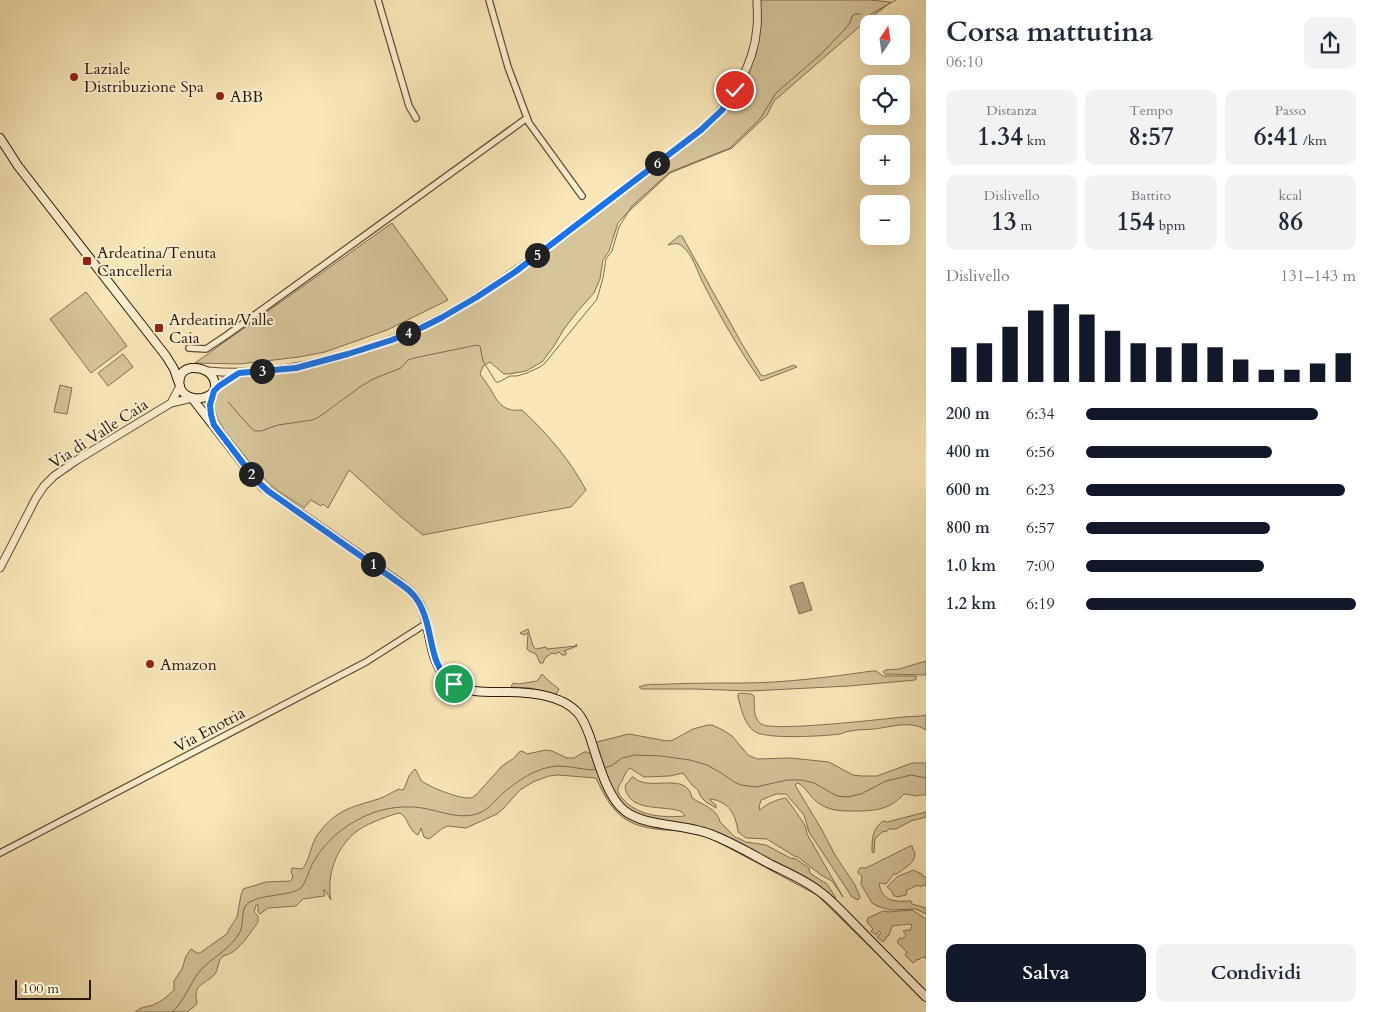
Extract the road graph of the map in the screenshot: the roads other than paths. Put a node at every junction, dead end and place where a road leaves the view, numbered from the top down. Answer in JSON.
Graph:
{"nodes":[{"id":1,"x":378,"y":0,"type":"edge"},
{"id":2,"x":489,"y":0,"type":"edge"},
{"id":3,"x":757,"y":0,"type":"edge"},
{"id":4,"x":416,"y":118,"type":"dead end"},
{"id":5,"x":527,"y":118,"type":"junction"},
{"id":6,"x":0,"y":138,"type":"edge"},
{"id":7,"x":582,"y":196,"type":"dead end"},
{"id":8,"x":189,"y":348,"type":"dead end"},
{"id":9,"x":166,"y":356,"type":"junction"},
{"id":10,"x":190,"y":368,"type":"junction"},
{"id":11,"x":208,"y":371,"type":"junction"},
{"id":12,"x":239,"y":373,"type":"junction"},
{"id":13,"x":180,"y":386,"type":"junction"},
{"id":14,"x":214,"y":391,"type":"junction"},
{"id":15,"x":192,"y":398,"type":"junction"},
{"id":16,"x":171,"y":403,"type":"junction"},
{"id":17,"x":214,"y":425,"type":"junction"},
{"id":18,"x":0,"y":568,"type":"edge"},
{"id":19,"x":427,"y":623,"type":"junction"},
{"id":20,"x":0,"y":853,"type":"edge"},
{"id":21,"x":926,"y":997,"type":"edge"}],
"edges":[{"from":1,"to":4,"type":"street"},
{"from":2,"to":5,"type":"street"},
{"from":3,"to":12,"type":"street"},
{"from":5,"to":7,"type":"street"},
{"from":5,"to":8,"type":"street"},
{"from":6,"to":9,"type":"main road"},
{"from":9,"to":10,"type":"main road"},
{"from":9,"to":13,"type":"main road"},
{"from":10,"to":11,"type":"main road"},
{"from":10,"to":13,"type":"main road"},
{"from":11,"to":12,"type":"street"},
{"from":11,"to":14,"type":"main road"},
{"from":12,"to":14,"type":"street"},
{"from":13,"to":15,"type":"main road"},
{"from":13,"to":16,"type":"street","name":"Via di Valle Caia"},
{"from":14,"to":15,"type":"main road"},
{"from":14,"to":17,"type":"main road"},
{"from":15,"to":16,"type":"street","name":"Via di Valle Caia"},
{"from":15,"to":17,"type":"main road"},
{"from":16,"to":18,"type":"street","name":"Via di Valle Caia"},
{"from":17,"to":19,"type":"main road"},
{"from":19,"to":20,"type":"street","name":"Via Enotria"},
{"from":19,"to":21,"type":"main road"}]}
